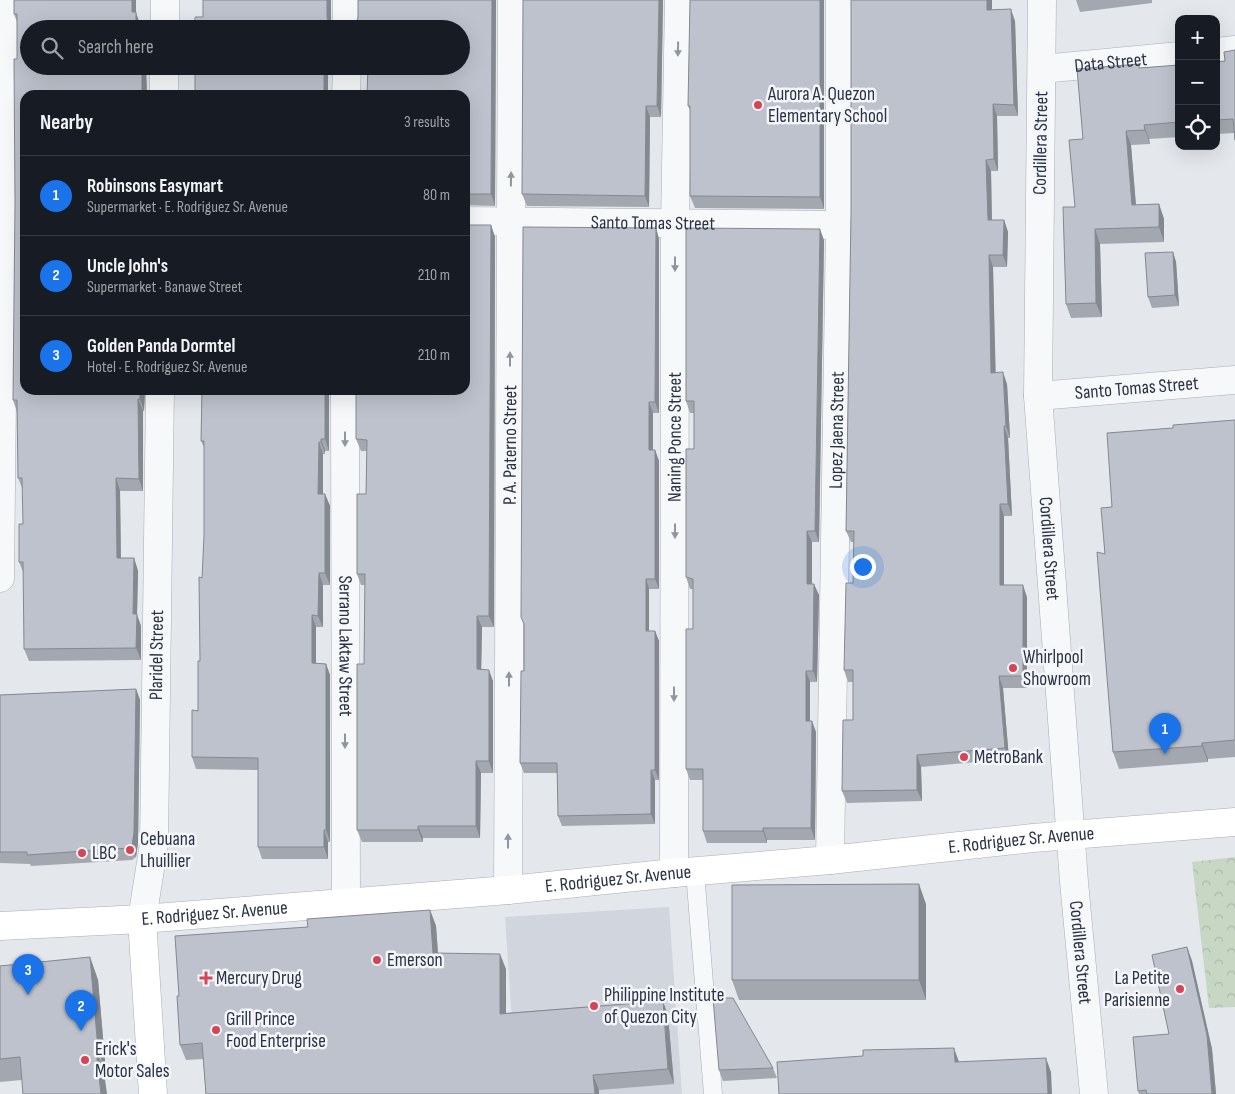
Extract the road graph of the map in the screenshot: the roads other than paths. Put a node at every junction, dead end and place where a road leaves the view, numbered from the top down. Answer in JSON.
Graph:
{"nodes":[{"id":1,"x":3,"y":0,"type":"edge"},
{"id":2,"x":165,"y":0,"type":"edge"},
{"id":3,"x":347,"y":0,"type":"edge"},
{"id":4,"x":512,"y":0,"type":"edge"},
{"id":5,"x":679,"y":0,"type":"edge"},
{"id":6,"x":840,"y":0,"type":"edge"},
{"id":7,"x":1042,"y":0,"type":"edge"},
{"id":8,"x":165,"y":20,"type":"edge"},
{"id":9,"x":347,"y":20,"type":"edge"},
{"id":10,"x":1235,"y":50,"type":"edge"},
{"id":11,"x":1220,"y":52,"type":"edge"},
{"id":12,"x":1175,"y":56,"type":"edge"},
{"id":13,"x":1042,"y":70,"type":"junction"},
{"id":14,"x":164,"y":75,"type":"edge"},
{"id":15,"x":347,"y":75,"type":"edge"},
{"id":16,"x":164,"y":90,"type":"edge"},
{"id":17,"x":346,"y":90,"type":"edge"},
{"id":18,"x":10,"y":215,"type":"edge"},
{"id":19,"x":470,"y":221,"type":"edge"},
{"id":20,"x":510,"y":222,"type":"junction"},
{"id":21,"x":676,"y":224,"type":"junction"},
{"id":22,"x":840,"y":225,"type":"junction"},
{"id":23,"x":1235,"y":380,"type":"edge"},
{"id":24,"x":160,"y":395,"type":"edge"},
{"id":25,"x":345,"y":395,"type":"edge"},
{"id":26,"x":1038,"y":396,"type":"junction"},
{"id":27,"x":0,"y":578,"type":"edge"},
{"id":28,"x":1235,"y":822,"type":"edge"},
{"id":29,"x":1071,"y":835,"type":"junction"},
{"id":30,"x":830,"y":860,"type":"junction"},
{"id":31,"x":684,"y":873,"type":"junction"},
{"id":32,"x":508,"y":890,"type":"junction"},
{"id":33,"x":346,"y":902,"type":"junction"},
{"id":34,"x":142,"y":919,"type":"junction"},
{"id":35,"x":0,"y":926,"type":"edge"},
{"id":36,"x":153,"y":1094,"type":"edge"},
{"id":37,"x":713,"y":1094,"type":"edge"},
{"id":38,"x":1094,"y":1094,"type":"edge"}],
"edges":[{"from":1,"to":18,"type":"street"},
{"from":2,"to":8,"type":"street"},
{"from":3,"to":9,"type":"street"},
{"from":20,"to":4,"type":"street","name":"P. A. Paterno Street","one_way":true},
{"from":5,"to":21,"type":"street","name":"Naning Ponce Street","one_way":true},
{"from":6,"to":22,"type":"street","name":"Lopez Jaena Street"},
{"from":7,"to":13,"type":"street","name":"Cordillera Street"},
{"from":10,"to":11,"type":"street"},
{"from":12,"to":13,"type":"street","name":"Data Street"},
{"from":13,"to":26,"type":"street","name":"Cordillera Street"},
{"from":14,"to":16,"type":"street"},
{"from":15,"to":17,"type":"street"},
{"from":18,"to":27,"type":"street"},
{"from":19,"to":20,"type":"street","name":"Santo Tomas Street"},
{"from":20,"to":21,"type":"street","name":"Santo Tomas Street"},
{"from":32,"to":20,"type":"street","name":"P. A. Paterno Street","one_way":true},
{"from":21,"to":22,"type":"street","name":"Santo Tomas Street"},
{"from":21,"to":31,"type":"street","name":"Naning Ponce Street","one_way":true},
{"from":22,"to":30,"type":"street","name":"Lopez Jaena Street"},
{"from":23,"to":26,"type":"street","name":"Santo Tomas Street"},
{"from":24,"to":34,"type":"street","name":"Plaridel Street"},
{"from":25,"to":33,"type":"street","name":"Serrano Laktaw Street","one_way":true},
{"from":26,"to":29,"type":"street","name":"Cordillera Street"},
{"from":28,"to":29,"type":"main road","name":"E. Rodriguez Sr. Avenue"},
{"from":29,"to":30,"type":"main road","name":"E. Rodriguez Sr. Avenue"},
{"from":29,"to":38,"type":"street","name":"Cordillera Street"},
{"from":30,"to":31,"type":"main road","name":"E. Rodriguez Sr. Avenue"},
{"from":31,"to":32,"type":"main road","name":"E. Rodriguez Sr. Avenue"},
{"from":31,"to":37,"type":"lane"},
{"from":32,"to":33,"type":"main road","name":"E. Rodriguez Sr. Avenue"},
{"from":33,"to":34,"type":"main road","name":"E. Rodriguez Sr. Avenue"},
{"from":34,"to":35,"type":"main road","name":"E. Rodriguez Sr. Avenue"},
{"from":34,"to":36,"type":"main road"}]}
